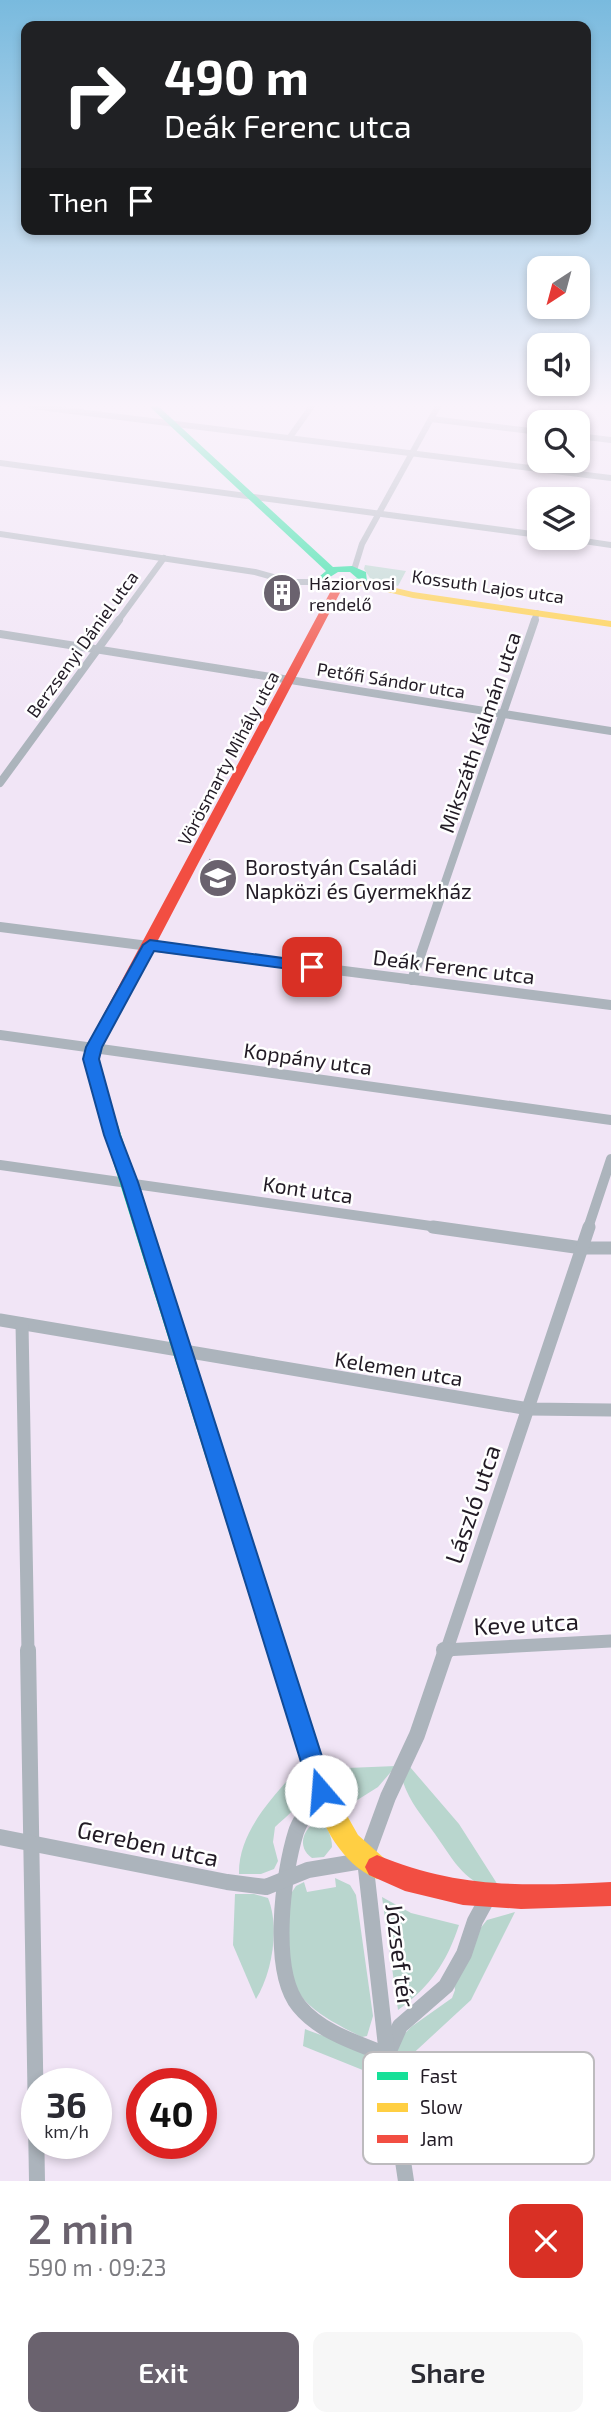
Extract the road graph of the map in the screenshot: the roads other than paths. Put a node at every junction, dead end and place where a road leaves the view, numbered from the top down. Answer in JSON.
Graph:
{"nodes":[{"id":1,"x":260,"y":508,"type":"edge"},
{"id":2,"x":339,"y":508,"type":"edge"},
{"id":3,"x":382,"y":508,"type":"edge"},
{"id":4,"x":379,"y":513,"type":"junction"},
{"id":5,"x":527,"y":533,"type":"edge"},
{"id":6,"x":0,"y":534,"type":"edge"},
{"id":7,"x":590,"y":542,"type":"edge"},
{"id":8,"x":611,"y":545,"type":"edge"},
{"id":9,"x":164,"y":558,"type":"junction"},
{"id":10,"x":358,"y":576,"type":"junction"},
{"id":11,"x":332,"y":580,"type":"junction"},
{"id":12,"x":537,"y":613,"type":"junction"},
{"id":13,"x":611,"y":624,"type":"edge"},
{"id":14,"x":0,"y":634,"type":"edge"},
{"id":15,"x":97,"y":649,"type":"junction"},
{"id":16,"x":292,"y":680,"type":"junction"},
{"id":17,"x":504,"y":714,"type":"junction"},
{"id":18,"x":611,"y":731,"type":"edge"},
{"id":19,"x":0,"y":783,"type":"edge"},
{"id":20,"x":0,"y":927,"type":"edge"},
{"id":21,"x":150,"y":945,"type":"junction"},
{"id":22,"x":412,"y":980,"type":"junction"},
{"id":23,"x":611,"y":1005,"type":"edge"},
{"id":24,"x":0,"y":1035,"type":"edge"},
{"id":25,"x":94,"y":1047,"type":"junction"},
{"id":26,"x":611,"y":1120,"type":"edge"},
{"id":27,"x":611,"y":1159,"type":"edge"},
{"id":28,"x":0,"y":1165,"type":"edge"},
{"id":29,"x":129,"y":1182,"type":"junction"},
{"id":30,"x":582,"y":1248,"type":"junction"},
{"id":31,"x":611,"y":1248,"type":"edge"},
{"id":32,"x":0,"y":1320,"type":"edge"},
{"id":33,"x":22,"y":1324,"type":"junction"},
{"id":34,"x":182,"y":1352,"type":"junction"},
{"id":35,"x":529,"y":1409,"type":"junction"},
{"id":36,"x":611,"y":1410,"type":"edge"},
{"id":37,"x":611,"y":1642,"type":"edge"},
{"id":38,"x":444,"y":1650,"type":"junction"},
{"id":39,"x":321,"y":1791,"type":"junction"},
{"id":40,"x":0,"y":1837,"type":"edge"},
{"id":41,"x":30,"y":1842,"type":"junction"},
{"id":42,"x":365,"y":1860,"type":"junction"},
{"id":43,"x":287,"y":1880,"type":"junction"},
{"id":44,"x":611,"y":1894,"type":"edge"},
{"id":45,"x":487,"y":1899,"type":"junction"},
{"id":46,"x":381,"y":2052,"type":"edge"},
{"id":47,"x":387,"y":2052,"type":"edge"},
{"id":48,"x":388,"y":2052,"type":"edge"},
{"id":49,"x":37,"y":2181,"type":"edge"}],
"edges":[{"from":1,"to":11,"type":"street"},
{"from":2,"to":4,"type":"street"},
{"from":3,"to":4,"type":"street"},
{"from":4,"to":5,"type":"street"},
{"from":4,"to":10,"type":"street"},
{"from":6,"to":9,"type":"street"},
{"from":7,"to":8,"type":"street"},
{"from":9,"to":11,"type":"street"},
{"from":9,"to":15,"type":"street","name":"Berzsenyi Dániel utca"},
{"from":10,"to":11,"type":"street"},
{"from":10,"to":12,"type":"street","name":"Kossuth Lajos utca"},
{"from":11,"to":16,"type":"street","name":"Vörösmarty Mihály utca"},
{"from":12,"to":13,"type":"street","name":"Kossuth Lajos utca"},
{"from":12,"to":17,"type":"street","name":"Mikszáth Kálmán utca"},
{"from":14,"to":15,"type":"street","name":"Petőfi Sándor utca"},
{"from":15,"to":16,"type":"street","name":"Petőfi Sándor utca"},
{"from":15,"to":19,"type":"street","name":"Berzsenyi Dániel utca"},
{"from":16,"to":17,"type":"street","name":"Petőfi Sándor utca"},
{"from":16,"to":21,"type":"street","name":"Vörösmarty Mihály utca"},
{"from":17,"to":18,"type":"street","name":"Petőfi Sándor utca"},
{"from":17,"to":22,"type":"street","name":"Mikszáth Kálmán utca"},
{"from":20,"to":21,"type":"street","name":"Deák Ferenc utca"},
{"from":21,"to":22,"type":"street","name":"Deák Ferenc utca"},
{"from":21,"to":25,"type":"street","name":"Vörösmarty Mihály utca"},
{"from":22,"to":23,"type":"street","name":"Deák Ferenc utca"},
{"from":24,"to":25,"type":"street","name":"Koppány utca"},
{"from":25,"to":26,"type":"street","name":"Koppány utca"},
{"from":25,"to":29,"type":"street","name":"József tér"},
{"from":27,"to":30,"type":"street","name":"László utca"},
{"from":28,"to":29,"type":"street","name":"Kont utca"},
{"from":29,"to":30,"type":"street","name":"Kont utca"},
{"from":29,"to":34,"type":"street","name":"József tér"},
{"from":30,"to":31,"type":"street","name":"Kont utca"},
{"from":30,"to":35,"type":"street","name":"László utca"},
{"from":32,"to":33,"type":"street","name":"Kelemen utca"},
{"from":33,"to":34,"type":"street","name":"Kelemen utca"},
{"from":33,"to":41,"type":"street"},
{"from":34,"to":35,"type":"street","name":"Kelemen utca"},
{"from":34,"to":39,"type":"street","name":"József tér"},
{"from":35,"to":36,"type":"street","name":"Kelemen utca"},
{"from":35,"to":38,"type":"street","name":"László utca"},
{"from":37,"to":38,"type":"street","name":"Keve utca"},
{"from":38,"to":42,"type":"street","name":"László utca"},
{"from":39,"to":42,"type":"street","name":"József tér"},
{"from":39,"to":43,"type":"street"},
{"from":40,"to":41,"type":"street","name":"Gereben utca"},
{"from":41,"to":43,"type":"street","name":"Gereben utca"},
{"from":41,"to":49,"type":"street"},
{"from":42,"to":43,"type":"street"},
{"from":42,"to":45,"type":"street","name":"József tér"},
{"from":42,"to":47,"type":"street","name":"József tér"},
{"from":43,"to":46,"type":"street"},
{"from":44,"to":45,"type":"street"},
{"from":45,"to":48,"type":"street","name":"József tér"}]}
